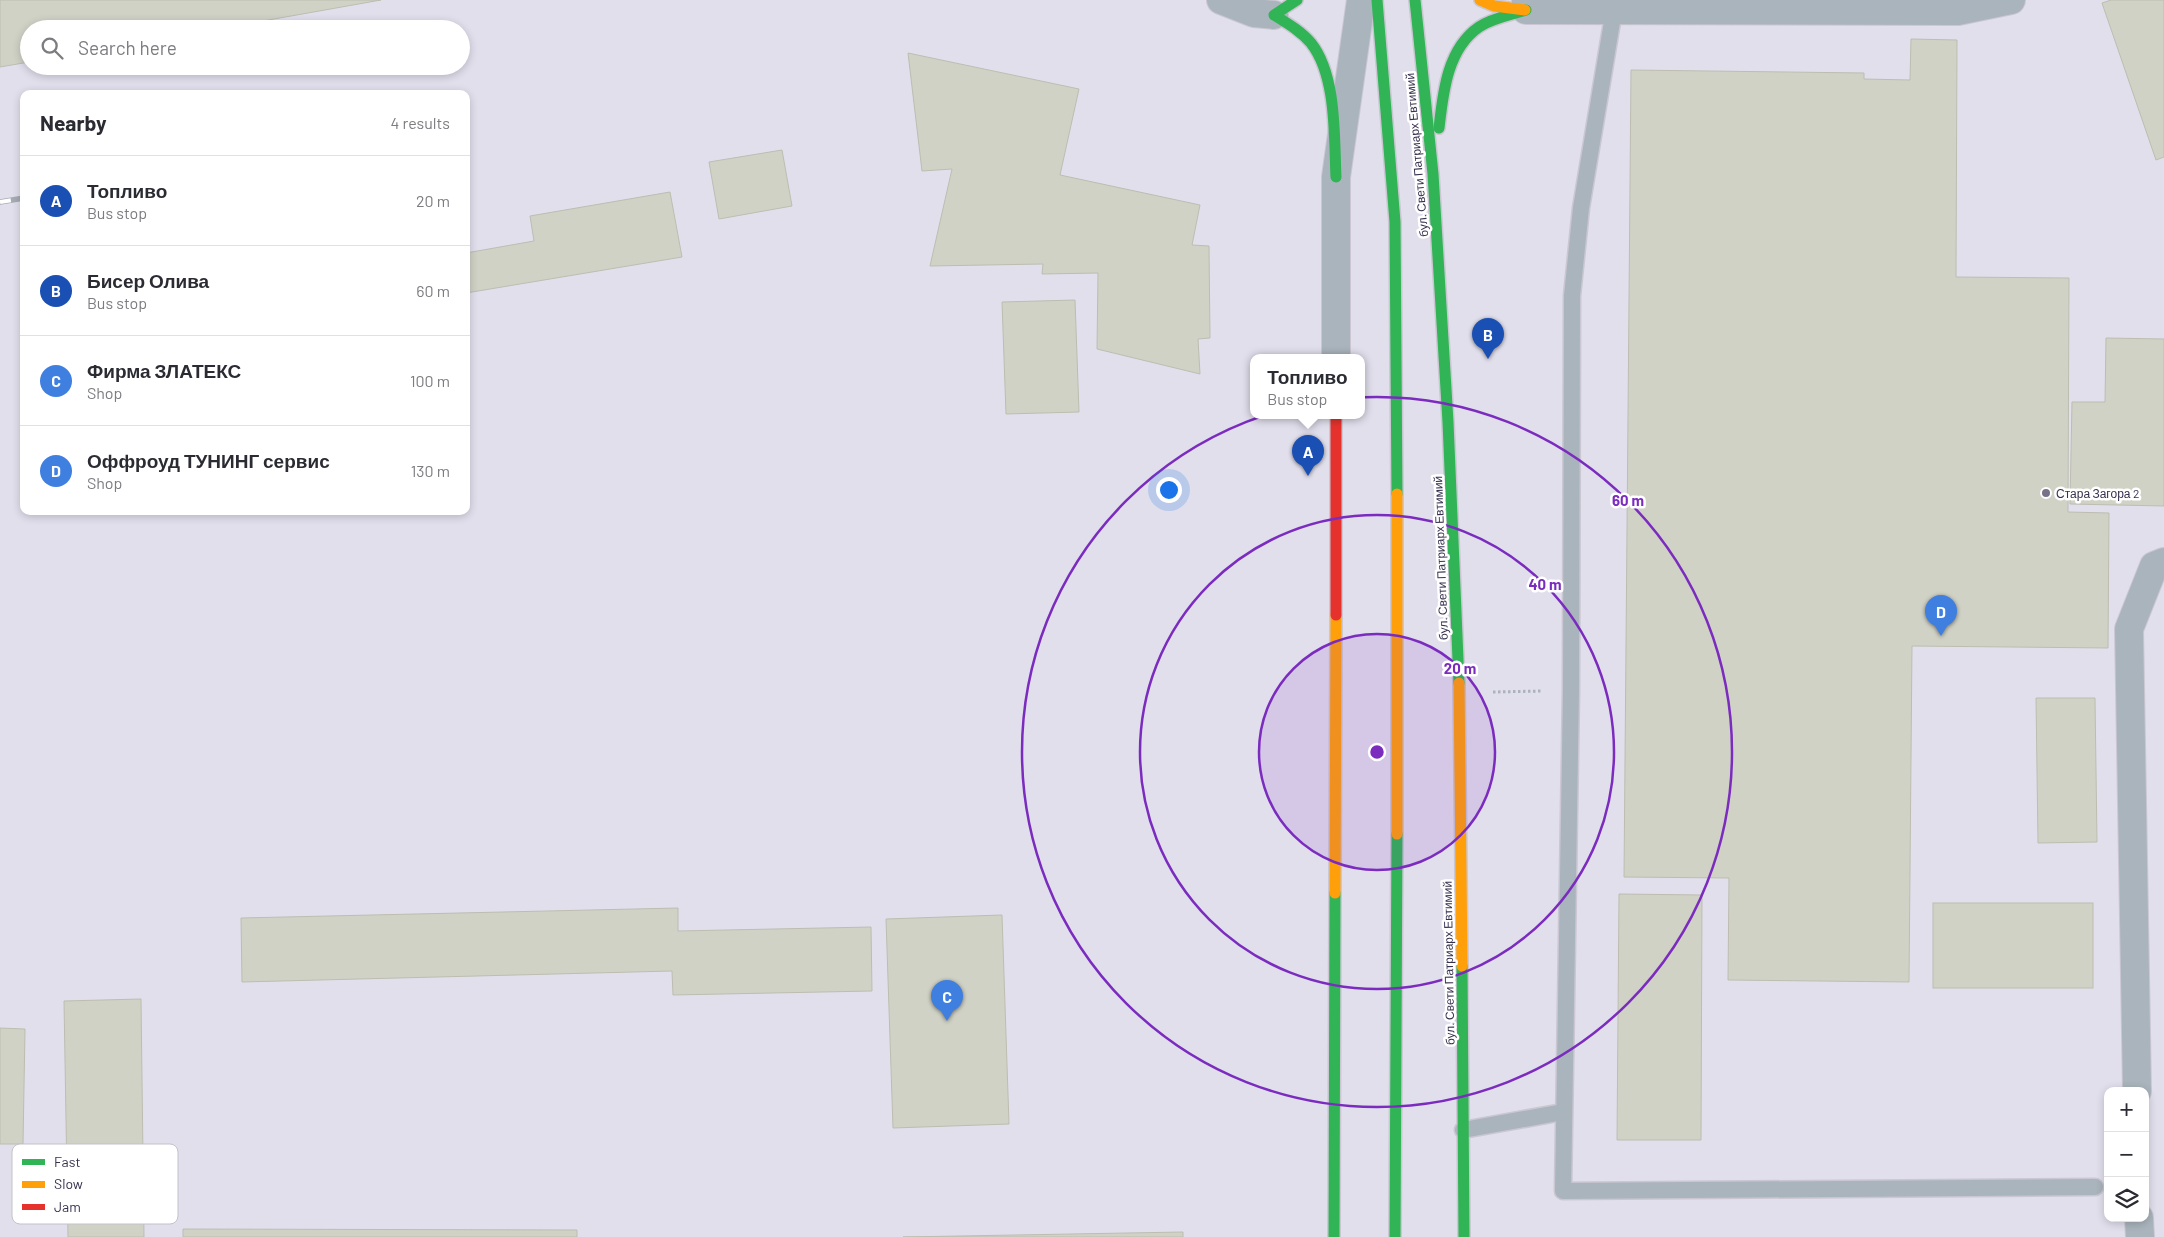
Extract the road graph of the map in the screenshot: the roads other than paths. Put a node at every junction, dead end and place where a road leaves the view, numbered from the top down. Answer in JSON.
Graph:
{"nodes":[{"id":1,"x":1221,"y":0,"type":"edge"},
{"id":2,"x":1297,"y":0,"type":"edge"},
{"id":3,"x":1361,"y":0,"type":"edge"},
{"id":4,"x":1377,"y":0,"type":"edge"},
{"id":5,"x":1415,"y":0,"type":"edge"},
{"id":6,"x":1480,"y":0,"type":"edge"},
{"id":7,"x":2011,"y":0,"type":"edge"},
{"id":8,"x":1526,"y":5,"type":"edge"},
{"id":9,"x":1614,"y":10,"type":"junction"},
{"id":10,"x":1274,"y":15,"type":"junction"},
{"id":11,"x":1434,"y":174,"type":"junction"},
{"id":12,"x":1336,"y":177,"type":"junction"},
{"id":13,"x":1336,"y":354,"type":"edge"},
{"id":14,"x":1336,"y":419,"type":"edge"},
{"id":15,"x":2164,"y":562,"type":"edge"},
{"id":16,"x":2137,"y":1087,"type":"edge"},
{"id":17,"x":1563,"y":1112,"type":"junction"},
{"id":18,"x":1463,"y":1130,"type":"junction"},
{"id":19,"x":2095,"y":1187,"type":"dead end"},
{"id":20,"x":2139,"y":1222,"type":"edge"},
{"id":21,"x":1334,"y":1237,"type":"edge"},
{"id":22,"x":1395,"y":1237,"type":"edge"},
{"id":23,"x":1464,"y":1237,"type":"edge"},
{"id":24,"x":2140,"y":1237,"type":"edge"}],
"edges":[{"from":1,"to":10,"type":"street"},
{"from":2,"to":10,"type":"main road"},
{"from":3,"to":12,"type":"street"},
{"from":4,"to":22,"type":"main road"},
{"from":5,"to":11,"type":"main road","name":"бул. Свети Патриарх Евтимий"},
{"from":6,"to":8,"type":"main road"},
{"from":7,"to":9,"type":"street"},
{"from":8,"to":9,"type":"street"},
{"from":8,"to":11,"type":"main road"},
{"from":9,"to":17,"type":"lane"},
{"from":10,"to":12,"type":"main road"},
{"from":11,"to":18,"type":"main road","name":"бул. Свети Патриарх Евтимий"},
{"from":12,"to":13,"type":"street"},
{"from":14,"to":21,"type":"main road"},
{"from":15,"to":16,"type":"street"},
{"from":17,"to":18,"type":"lane"},
{"from":17,"to":19,"type":"lane"},
{"from":18,"to":23,"type":"main road","name":"бул. Свети Патриарх Евтимий"},
{"from":20,"to":24,"type":"street"}]}
